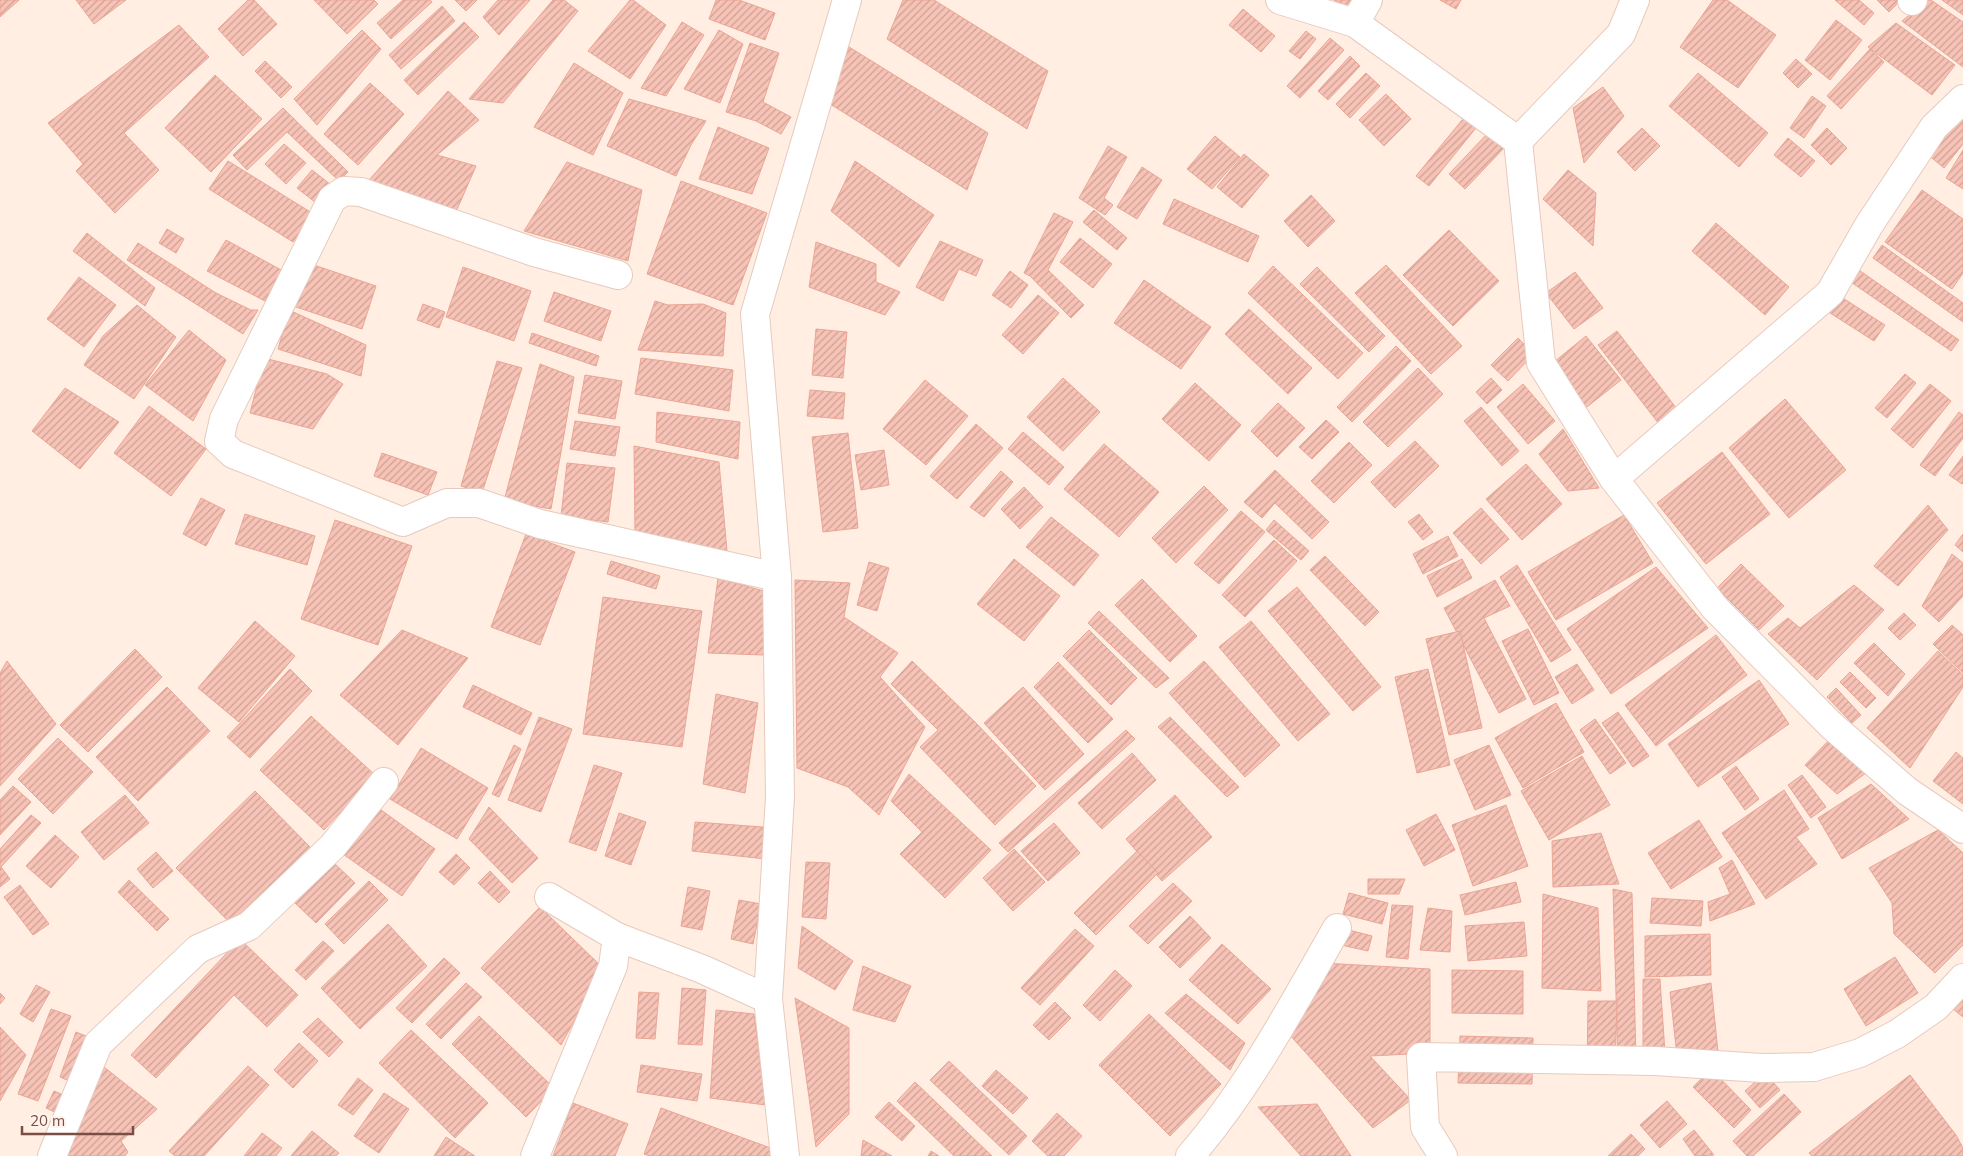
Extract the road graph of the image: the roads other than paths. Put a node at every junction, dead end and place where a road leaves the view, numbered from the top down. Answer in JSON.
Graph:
{"nodes":[{"id":1,"x":847,"y":0,"type":"edge"},
{"id":2,"x":1280,"y":0,"type":"edge"},
{"id":3,"x":1635,"y":0,"type":"edge"},
{"id":4,"x":1361,"y":11,"type":"edge"},
{"id":5,"x":1963,"y":99,"type":"edge"},
{"id":6,"x":1518,"y":141,"type":"junction"},
{"id":7,"x":618,"y":275,"type":"dead end"},
{"id":8,"x":1614,"y":480,"type":"junction"},
{"id":9,"x":777,"y":577,"type":"junction"},
{"id":10,"x":384,"y":782,"type":"dead end"},
{"id":11,"x":1963,"y":829,"type":"edge"},
{"id":12,"x":549,"y":897,"type":"dead end"},
{"id":13,"x":1337,"y":928,"type":"dead end"},
{"id":14,"x":616,"y":937,"type":"junction"},
{"id":15,"x":1963,"y":978,"type":"edge"},
{"id":16,"x":768,"y":999,"type":"junction"},
{"id":17,"x":52,"y":1156,"type":"edge"},
{"id":18,"x":535,"y":1156,"type":"edge"},
{"id":19,"x":785,"y":1156,"type":"edge"},
{"id":20,"x":1190,"y":1156,"type":"edge"},
{"id":21,"x":1443,"y":1156,"type":"edge"}],
"edges":[{"from":1,"to":9,"type":"street"},
{"from":2,"to":4,"type":"street"},
{"from":3,"to":6,"type":"street"},
{"from":4,"to":6,"type":"street"},
{"from":5,"to":8,"type":"street"},
{"from":6,"to":8,"type":"street"},
{"from":7,"to":9,"type":"street"},
{"from":8,"to":11,"type":"street"},
{"from":9,"to":16,"type":"street"},
{"from":10,"to":17,"type":"street"},
{"from":12,"to":14,"type":"street"},
{"from":13,"to":20,"type":"street"},
{"from":14,"to":16,"type":"street"},
{"from":14,"to":18,"type":"street"},
{"from":15,"to":21,"type":"street"},
{"from":16,"to":19,"type":"street"}]}
